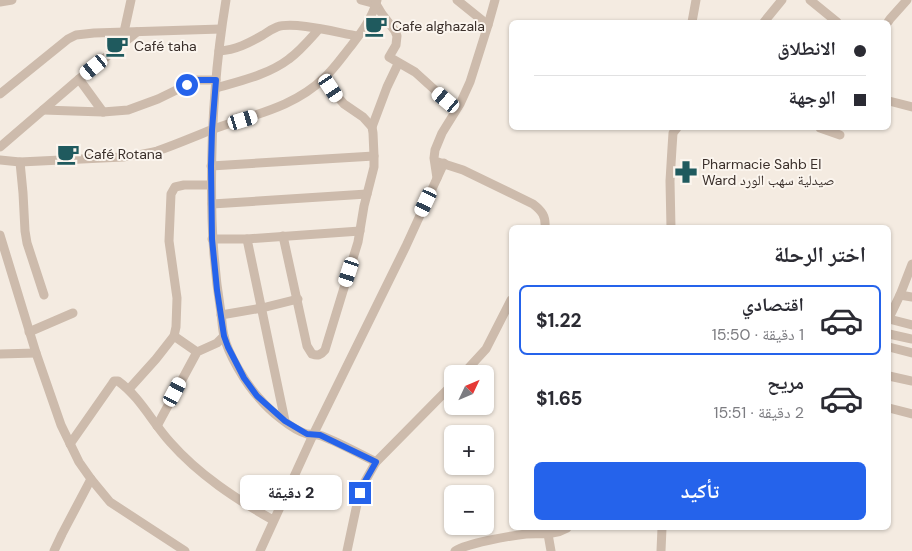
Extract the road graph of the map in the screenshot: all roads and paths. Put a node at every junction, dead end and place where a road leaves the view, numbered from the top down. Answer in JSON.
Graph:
{"nodes":[{"id":1,"x":12,"y":0,"type":"edge"},
{"id":2,"x":131,"y":0,"type":"edge"},
{"id":3,"x":226,"y":0,"type":"edge"},
{"id":4,"x":361,"y":0,"type":"edge"},
{"id":5,"x":456,"y":0,"type":"edge"},
{"id":6,"x":495,"y":0,"type":"edge"},
{"id":7,"x":696,"y":0,"type":"edge"},
{"id":8,"x":782,"y":0,"type":"edge"},
{"id":9,"x":810,"y":0,"type":"edge"},
{"id":10,"x":907,"y":0,"type":"edge"},
{"id":11,"x":378,"y":1,"type":"edge"},
{"id":12,"x":0,"y":2,"type":"edge"},
{"id":13,"x":692,"y":20,"type":"edge"},
{"id":14,"x":767,"y":20,"type":"edge"},
{"id":15,"x":835,"y":20,"type":"edge"},
{"id":16,"x":889,"y":20,"type":"edge"},
{"id":17,"x":488,"y":24,"type":"junction"},
{"id":18,"x":221,"y":29,"type":"junction"},
{"id":19,"x":319,"y":29,"type":"junction"},
{"id":20,"x":124,"y":32,"type":"junction"},
{"id":21,"x":137,"y":32,"type":"junction"},
{"id":22,"x":358,"y":36,"type":"junction"},
{"id":23,"x":219,"y":51,"type":"junction"},
{"id":24,"x":398,"y":64,"type":"junction"},
{"id":25,"x":325,"y":78,"type":"junction"},
{"id":26,"x":79,"y":79,"type":"junction"},
{"id":27,"x":216,"y":84,"type":"junction"},
{"id":28,"x":0,"y":94,"type":"edge"},
{"id":29,"x":891,"y":101,"type":"edge"},
{"id":30,"x":912,"y":107,"type":"edge"},
{"id":31,"x":457,"y":108,"type":"junction"},
{"id":32,"x":43,"y":110,"type":"junction"},
{"id":33,"x":103,"y":112,"type":"junction"},
{"id":34,"x":372,"y":127,"type":"junction"},
{"id":35,"x":212,"y":130,"type":"junction"},
{"id":36,"x":675,"y":130,"type":"edge"},
{"id":37,"x":826,"y":130,"type":"edge"},
{"id":38,"x":840,"y":135,"type":"dead end"},
{"id":39,"x":0,"y":147,"type":"edge"},
{"id":40,"x":374,"y":156,"type":"junction"},
{"id":41,"x":0,"y":160,"type":"edge"},
{"id":42,"x":20,"y":162,"type":"junction"},
{"id":43,"x":439,"y":162,"type":"junction"},
{"id":44,"x":211,"y":166,"type":"junction"},
{"id":45,"x":211,"y":185,"type":"junction"},
{"id":46,"x":367,"y":194,"type":"junction"},
{"id":47,"x":212,"y":204,"type":"junction"},
{"id":48,"x":545,"y":225,"type":"edge"},
{"id":49,"x":672,"y":225,"type":"edge"},
{"id":50,"x":360,"y":231,"type":"junction"},
{"id":51,"x":0,"y":236,"type":"edge"},
{"id":52,"x":283,"y":236,"type":"junction"},
{"id":53,"x":212,"y":239,"type":"junction"},
{"id":54,"x":247,"y":239,"type":"junction"},
{"id":55,"x":912,"y":267,"type":"edge"},
{"id":56,"x":44,"y":294,"type":"dead end"},
{"id":57,"x":900,"y":295,"type":"junction"},
{"id":58,"x":912,"y":297,"type":"edge"},
{"id":59,"x":298,"y":299,"type":"junction"},
{"id":60,"x":509,"y":304,"type":"edge"},
{"id":61,"x":262,"y":308,"type":"junction"},
{"id":62,"x":72,"y":313,"type":"dead end"},
{"id":63,"x":221,"y":315,"type":"junction"},
{"id":64,"x":891,"y":315,"type":"edge"},
{"id":65,"x":891,"y":320,"type":"edge"},
{"id":66,"x":912,"y":325,"type":"edge"},
{"id":67,"x":29,"y":332,"type":"junction"},
{"id":68,"x":891,"y":334,"type":"edge"},
{"id":69,"x":174,"y":336,"type":"junction"},
{"id":70,"x":224,"y":336,"type":"junction"},
{"id":71,"x":912,"y":339,"type":"edge"},
{"id":72,"x":891,"y":348,"type":"edge"},
{"id":73,"x":198,"y":352,"type":"junction"},
{"id":74,"x":36,"y":353,"type":"junction"},
{"id":75,"x":912,"y":353,"type":"edge"},
{"id":76,"x":0,"y":354,"type":"edge"},
{"id":77,"x":471,"y":365,"type":"edge"},
{"id":78,"x":891,"y":376,"type":"edge"},
{"id":79,"x":912,"y":381,"type":"edge"},
{"id":80,"x":128,"y":388,"type":"junction"},
{"id":81,"x":444,"y":393,"type":"edge"},
{"id":82,"x":891,"y":409,"type":"edge"},
{"id":83,"x":912,"y":414,"type":"edge"},
{"id":84,"x":285,"y":421,"type":"junction"},
{"id":85,"x":157,"y":426,"type":"junction"},
{"id":86,"x":313,"y":435,"type":"junction"},
{"id":87,"x":70,"y":444,"type":"junction"},
{"id":88,"x":376,"y":462,"type":"junction"},
{"id":89,"x":91,"y":479,"type":"junction"},
{"id":90,"x":273,"y":520,"type":"junction"},
{"id":91,"x":563,"y":530,"type":"edge"},
{"id":92,"x":662,"y":530,"type":"edge"},
{"id":93,"x":548,"y":534,"type":"junction"},
{"id":94,"x":54,"y":551,"type":"edge"},
{"id":95,"x":185,"y":551,"type":"edge"},
{"id":96,"x":260,"y":551,"type":"edge"},
{"id":97,"x":347,"y":551,"type":"edge"},
{"id":98,"x":455,"y":551,"type":"edge"},
{"id":99,"x":551,"y":551,"type":"edge"},
{"id":100,"x":661,"y":551,"type":"edge"}],
"edges":[{"from":1,"to":12,"type":"street"},
{"from":2,"to":20,"type":"street"},
{"from":3,"to":18,"type":"street"},
{"from":4,"to":11,"type":"street"},
{"from":5,"to":17,"type":"street"},
{"from":6,"to":17,"type":"street"},
{"from":7,"to":13,"type":"street"},
{"from":8,"to":14,"type":"street"},
{"from":9,"to":15,"type":"street"},
{"from":10,"to":16,"type":"street"},
{"from":11,"to":22,"type":"street"},
{"from":11,"to":24,"type":"street"},
{"from":17,"to":31,"type":"street"},
{"from":18,"to":21,"type":"street"},
{"from":18,"to":23,"type":"street"},
{"from":19,"to":22,"type":"street"},
{"from":19,"to":23,"type":"street"},
{"from":19,"to":27,"type":"street"},
{"from":20,"to":21,"type":"street"},
{"from":20,"to":28,"type":"street"},
{"from":21,"to":26,"type":"street"},
{"from":22,"to":25,"type":"street"},
{"from":23,"to":27,"type":"street"},
{"from":24,"to":31,"type":"street"},
{"from":24,"to":34,"type":"street"},
{"from":25,"to":34,"type":"street"},
{"from":25,"to":35,"type":"street"},
{"from":26,"to":32,"type":"street"},
{"from":26,"to":33,"type":"street"},
{"from":27,"to":33,"type":"street"},
{"from":27,"to":35,"type":"street"},
{"from":29,"to":30,"type":"street"},
{"from":31,"to":43,"type":"street"},
{"from":32,"to":33,"type":"street"},
{"from":32,"to":39,"type":"street"},
{"from":34,"to":40,"type":"street"},
{"from":35,"to":42,"type":"street"},
{"from":35,"to":44,"type":"street"},
{"from":36,"to":49,"type":"street"},
{"from":37,"to":38,"type":"street"},
{"from":40,"to":44,"type":"street"},
{"from":40,"to":46,"type":"street"},
{"from":41,"to":42,"type":"street"},
{"from":42,"to":56,"type":"street"},
{"from":43,"to":48,"type":"street"},
{"from":43,"to":86,"type":"street"},
{"from":44,"to":45,"type":"street"},
{"from":45,"to":47,"type":"street"},
{"from":45,"to":69,"type":"street"},
{"from":46,"to":47,"type":"street"},
{"from":46,"to":50,"type":"street"},
{"from":47,"to":53,"type":"street"},
{"from":50,"to":52,"type":"street"},
{"from":50,"to":59,"type":"street"},
{"from":51,"to":67,"type":"street"},
{"from":52,"to":54,"type":"street"},
{"from":52,"to":59,"type":"street"},
{"from":53,"to":54,"type":"street"},
{"from":53,"to":63,"type":"street"},
{"from":54,"to":61,"type":"street"},
{"from":55,"to":57,"type":"street"},
{"from":57,"to":58,"type":"street"},
{"from":57,"to":64,"type":"street"},
{"from":59,"to":61,"type":"street"},
{"from":60,"to":77,"type":"street"},
{"from":61,"to":63,"type":"street"},
{"from":61,"to":84,"type":"street"},
{"from":62,"to":67,"type":"street"},
{"from":63,"to":70,"type":"street"},
{"from":65,"to":66,"type":"street"},
{"from":67,"to":74,"type":"street"},
{"from":68,"to":71,"type":"street"},
{"from":69,"to":73,"type":"street"},
{"from":69,"to":80,"type":"street"},
{"from":70,"to":73,"type":"street"},
{"from":70,"to":84,"type":"street"},
{"from":72,"to":75,"type":"street"},
{"from":73,"to":85,"type":"street"},
{"from":74,"to":76,"type":"street"},
{"from":74,"to":87,"type":"street"},
{"from":78,"to":79,"type":"street"},
{"from":80,"to":85,"type":"street"},
{"from":80,"to":87,"type":"street"},
{"from":81,"to":88,"type":"street"},
{"from":82,"to":83,"type":"street"},
{"from":84,"to":86,"type":"street"},
{"from":85,"to":90,"type":"street"},
{"from":86,"to":88,"type":"street"},
{"from":86,"to":90,"type":"street"},
{"from":87,"to":89,"type":"street"},
{"from":88,"to":97,"type":"street"},
{"from":89,"to":94,"type":"street"},
{"from":89,"to":95,"type":"street"},
{"from":90,"to":96,"type":"street"},
{"from":91,"to":93,"type":"street"},
{"from":92,"to":100,"type":"street"},
{"from":93,"to":98,"type":"street"},
{"from":93,"to":99,"type":"street"}]}
